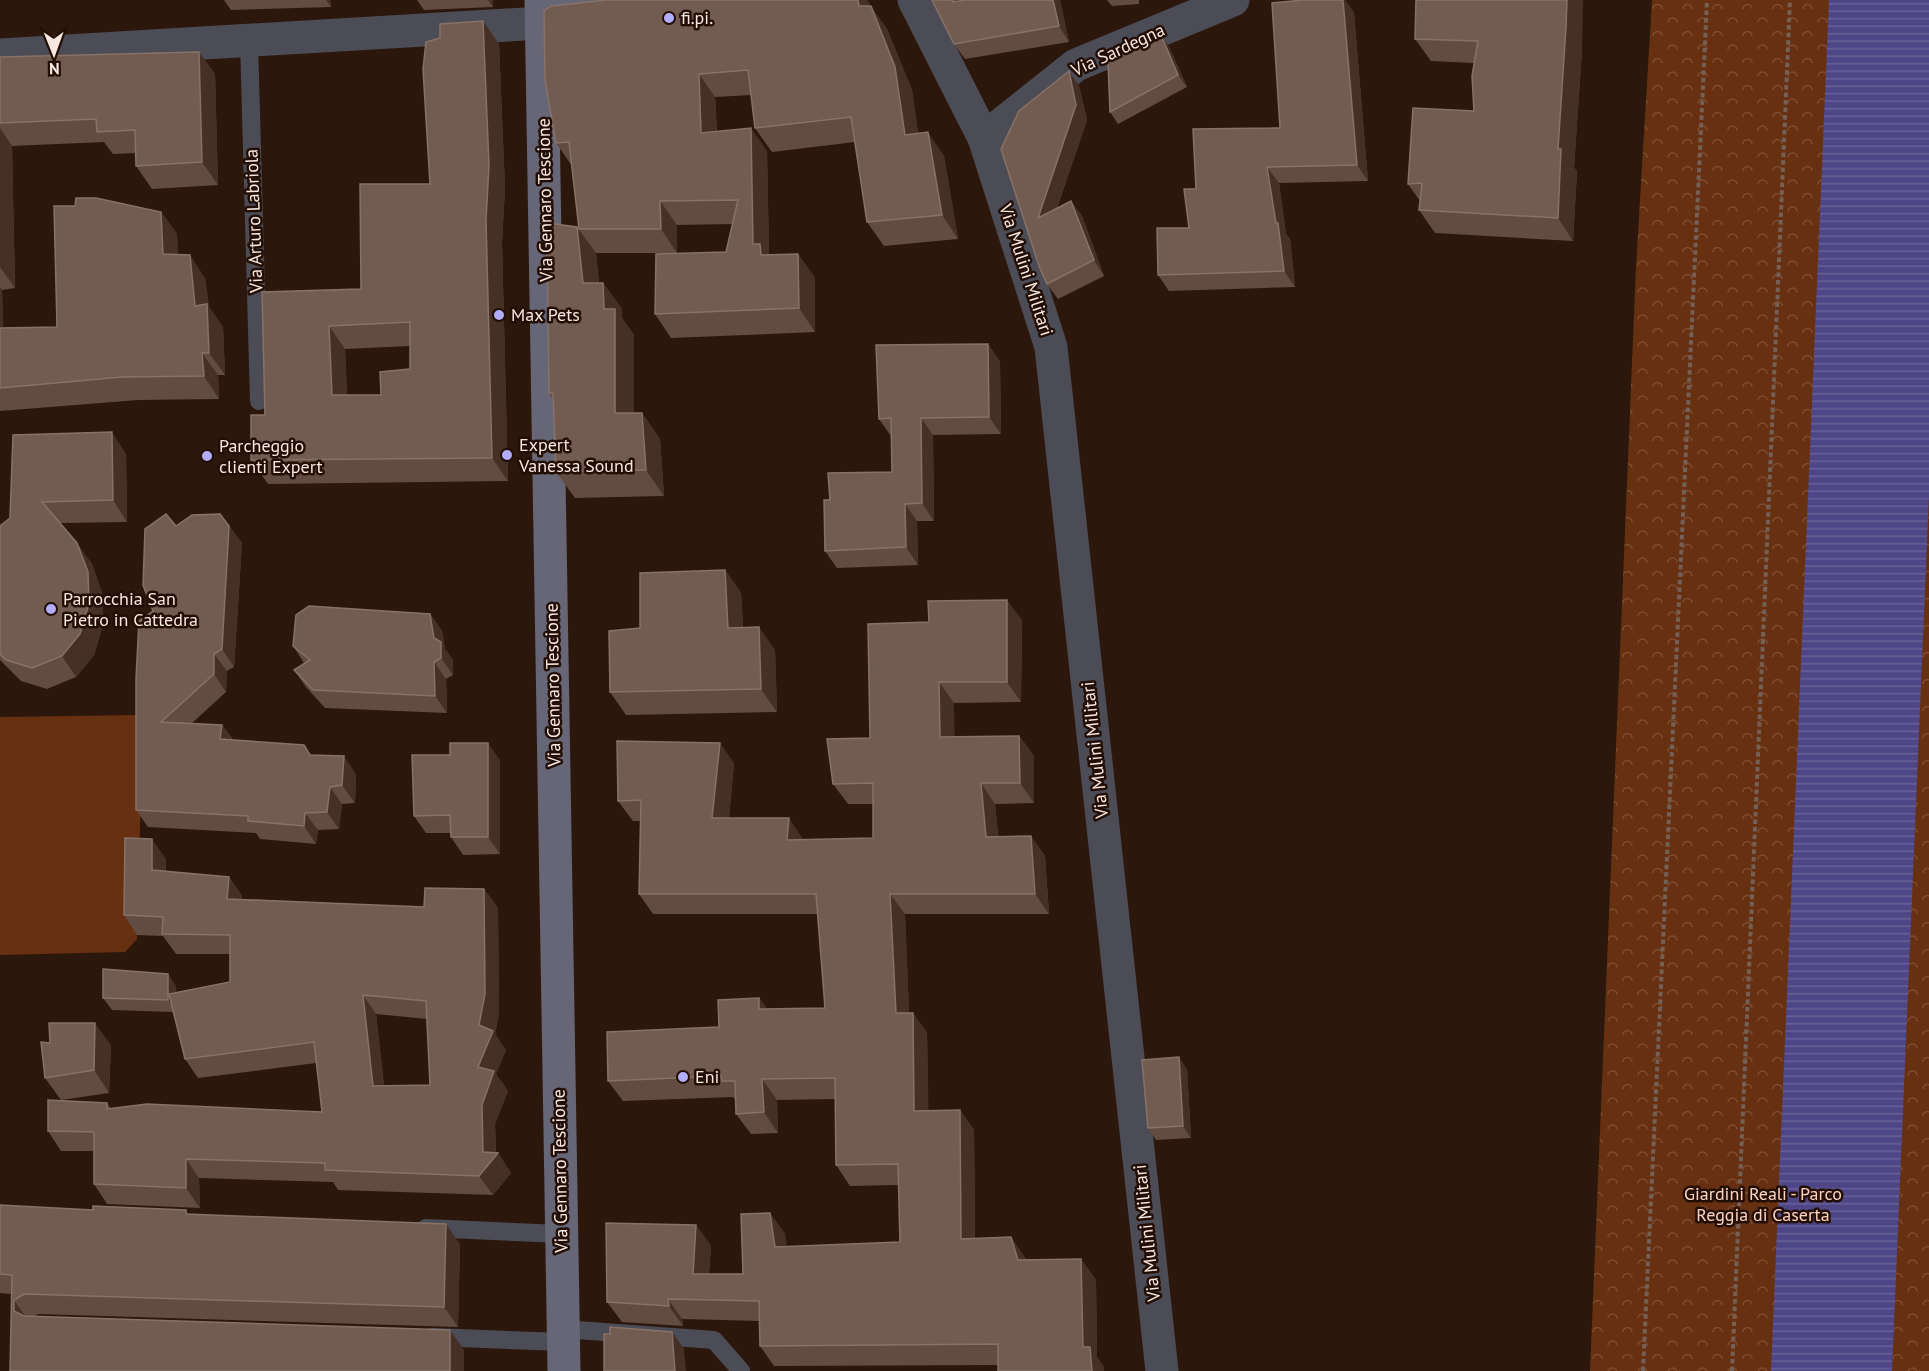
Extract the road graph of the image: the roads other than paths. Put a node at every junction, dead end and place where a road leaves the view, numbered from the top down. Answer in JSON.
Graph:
{"nodes":[{"id":1,"x":602,"y":0,"type":"edge"},
{"id":2,"x":914,"y":0,"type":"edge"},
{"id":3,"x":1233,"y":0,"type":"edge"},
{"id":4,"x":541,"y":12,"type":"edge"},
{"id":5,"x":249,"y":41,"type":"junction"},
{"id":6,"x":0,"y":55,"type":"edge"},
{"id":7,"x":984,"y":138,"type":"junction"},
{"id":8,"x":259,"y":401,"type":"dead end"},
{"id":9,"x":413,"y":1228,"type":"edge"},
{"id":10,"x":561,"y":1234,"type":"junction"},
{"id":11,"x":416,"y":1337,"type":"edge"},
{"id":12,"x":563,"y":1347,"type":"edge"},
{"id":13,"x":741,"y":1371,"type":"edge"},
{"id":14,"x":1162,"y":1371,"type":"edge"}],
"edges":[{"from":1,"to":4,"type":"street"},
{"from":2,"to":7,"type":"street","name":"Via Mulini Militari"},
{"from":3,"to":7,"type":"street","name":"Via Sardegna"},
{"from":4,"to":5,"type":"street"},
{"from":4,"to":10,"type":"street","name":"Via Gennaro Tescione"},
{"from":5,"to":6,"type":"street"},
{"from":5,"to":8,"type":"lane","name":"Via Arturo Labriola"},
{"from":7,"to":14,"type":"street","name":"Via Mulini Militari"},
{"from":9,"to":10,"type":"lane"},
{"from":10,"to":12,"type":"street","name":"Via Gennaro Tescione"},
{"from":11,"to":12,"type":"lane"},
{"from":12,"to":13,"type":"lane"}]}
